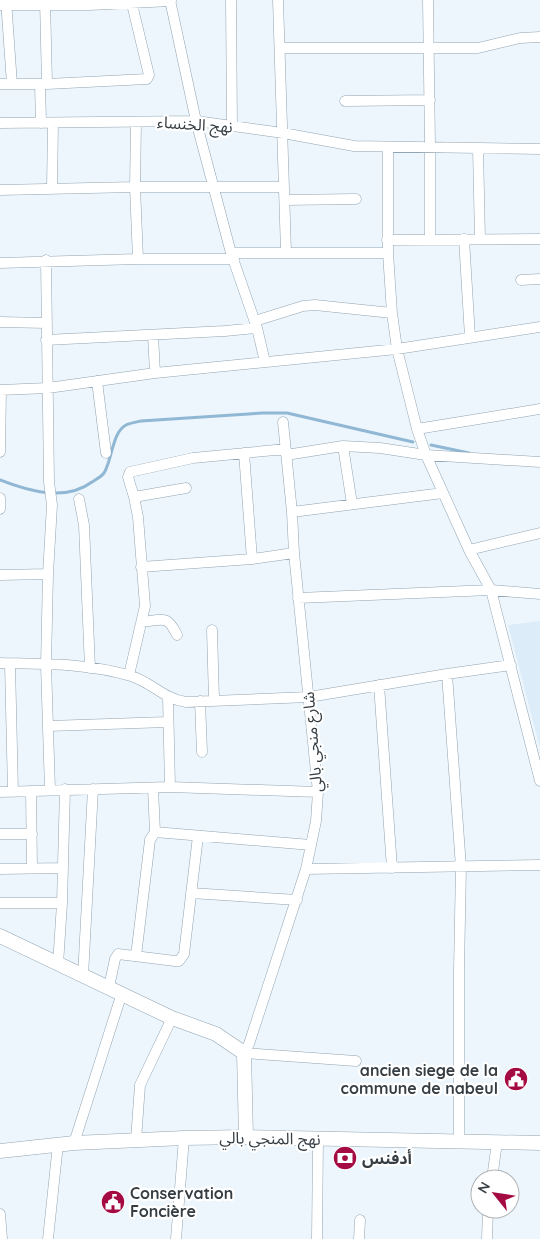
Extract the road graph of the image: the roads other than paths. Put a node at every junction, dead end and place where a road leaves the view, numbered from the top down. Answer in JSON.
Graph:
{"nodes":[{"id":1,"x":231,"y":0,"type":"edge"},
{"id":2,"x":278,"y":0,"type":"edge"},
{"id":3,"x":428,"y":0,"type":"edge"},
{"id":4,"x":131,"y":1,"type":"edge"},
{"id":5,"x":170,"y":1,"type":"edge"},
{"id":6,"x":45,"y":2,"type":"edge"},
{"id":7,"x":89,"y":2,"type":"edge"},
{"id":8,"x":4,"y":3,"type":"edge"},
{"id":9,"x":540,"y":37,"type":"edge"},
{"id":10,"x":428,"y":47,"type":"junction"},
{"id":11,"x":280,"y":48,"type":"junction"},
{"id":12,"x":0,"y":84,"type":"edge"},
{"id":13,"x":12,"y":84,"type":"junction"},
{"id":14,"x":43,"y":84,"type":"junction"},
{"id":15,"x":430,"y":100,"type":"junction"},
{"id":16,"x":345,"y":101,"type":"dead end"},
{"id":17,"x":196,"y":121,"type":"junction"},
{"id":18,"x":136,"y":122,"type":"junction"},
{"id":19,"x":0,"y":123,"type":"edge"},
{"id":20,"x":41,"y":123,"type":"junction"},
{"id":21,"x":53,"y":123,"type":"junction"},
{"id":22,"x":232,"y":126,"type":"junction"},
{"id":23,"x":283,"y":133,"type":"junction"},
{"id":24,"x":430,"y":146,"type":"junction"},
{"id":25,"x":388,"y":147,"type":"junction"},
{"id":26,"x":478,"y":149,"type":"junction"},
{"id":27,"x":540,"y":149,"type":"edge"},
{"id":28,"x":135,"y":187,"type":"junction"},
{"id":29,"x":284,"y":187,"type":"junction"},
{"id":30,"x":215,"y":188,"type":"junction"},
{"id":31,"x":52,"y":189,"type":"junction"},
{"id":32,"x":0,"y":190,"type":"edge"},
{"id":33,"x":356,"y":198,"type":"dead end"},
{"id":34,"x":285,"y":200,"type":"junction"},
{"id":35,"x":430,"y":238,"type":"junction"},
{"id":36,"x":464,"y":239,"type":"junction"},
{"id":37,"x":480,"y":239,"type":"junction"},
{"id":38,"x":540,"y":239,"type":"edge"},
{"id":39,"x":387,"y":240,"type":"junction"},
{"id":40,"x":286,"y":252,"type":"junction"},
{"id":41,"x":388,"y":253,"type":"junction"},
{"id":42,"x":233,"y":256,"type":"junction"},
{"id":43,"x":138,"y":258,"type":"junction"},
{"id":44,"x":46,"y":260,"type":"junction"},
{"id":45,"x":0,"y":263,"type":"edge"},
{"id":46,"x":540,"y":279,"type":"edge"},
{"id":47,"x":522,"y":280,"type":"dead end"},
{"id":48,"x":392,"y":313,"type":"junction"},
{"id":49,"x":0,"y":322,"type":"edge"},
{"id":50,"x":46,"y":323,"type":"junction"},
{"id":51,"x":256,"y":324,"type":"junction"},
{"id":52,"x":540,"y":327,"type":"edge"},
{"id":53,"x":153,"y":335,"type":"junction"},
{"id":54,"x":470,"y":337,"type":"junction"},
{"id":55,"x":46,"y":340,"type":"junction"},
{"id":56,"x":398,"y":349,"type":"junction"},
{"id":57,"x":265,"y":362,"type":"junction"},
{"id":58,"x":155,"y":373,"type":"junction"},
{"id":59,"x":97,"y":381,"type":"junction"},
{"id":60,"x":48,"y":388,"type":"junction"},
{"id":61,"x":1,"y":390,"type":"edge"},
{"id":62,"x":540,"y":409,"type":"edge"},
{"id":63,"x":283,"y":422,"type":"dead end"},
{"id":64,"x":417,"y":429,"type":"junction"},
{"id":65,"x":343,"y":446,"type":"junction"},
{"id":66,"x":0,"y":452,"type":"edge"},
{"id":67,"x":286,"y":452,"type":"junction"},
{"id":68,"x":106,"y":453,"type":"dead end"},
{"id":69,"x":244,"y":453,"type":"junction"},
{"id":70,"x":426,"y":454,"type":"junction"},
{"id":71,"x":540,"y":462,"type":"edge"},
{"id":72,"x":186,"y":488,"type":"dead end"},
{"id":73,"x":443,"y":493,"type":"junction"},
{"id":74,"x":134,"y":497,"type":"junction"},
{"id":75,"x":0,"y":498,"type":"edge"},
{"id":76,"x":79,"y":499,"type":"dead end"},
{"id":77,"x":352,"y":504,"type":"junction"},
{"id":78,"x":0,"y":509,"type":"edge"},
{"id":79,"x":292,"y":512,"type":"junction"},
{"id":80,"x":540,"y":534,"type":"edge"},
{"id":81,"x":469,"y":550,"type":"junction"},
{"id":82,"x":294,"y":553,"type":"junction"},
{"id":83,"x":252,"y":559,"type":"junction"},
{"id":84,"x":141,"y":567,"type":"junction"},
{"id":85,"x":48,"y":574,"type":"junction"},
{"id":86,"x":0,"y":575,"type":"edge"},
{"id":87,"x":491,"y":590,"type":"junction"},
{"id":88,"x":540,"y":594,"type":"edge"},
{"id":89,"x":298,"y":598,"type":"junction"},
{"id":90,"x":142,"y":622,"type":"junction"},
{"id":91,"x":212,"y":630,"type":"dead end"},
{"id":92,"x":177,"y":636,"type":"dead end"},
{"id":93,"x":5,"y":663,"type":"edge"},
{"id":94,"x":46,"y":665,"type":"junction"},
{"id":95,"x":511,"y":665,"type":"junction"},
{"id":96,"x":90,"y":668,"type":"junction"},
{"id":97,"x":447,"y":674,"type":"junction"},
{"id":98,"x":129,"y":675,"type":"junction"},
{"id":99,"x":379,"y":684,"type":"junction"},
{"id":100,"x":11,"y":696,"type":"junction"},
{"id":101,"x":0,"y":697,"type":"edge"},
{"id":102,"x":168,"y":697,"type":"junction"},
{"id":103,"x":309,"y":697,"type":"junction"},
{"id":104,"x":214,"y":700,"type":"junction"},
{"id":105,"x":200,"y":701,"type":"junction"},
{"id":106,"x":167,"y":722,"type":"junction"},
{"id":107,"x":49,"y":726,"type":"junction"},
{"id":108,"x":0,"y":730,"type":"edge"},
{"id":109,"x":12,"y":730,"type":"junction"},
{"id":110,"x":202,"y":752,"type":"dead end"},
{"id":111,"x":540,"y":781,"type":"edge"},
{"id":112,"x":152,"y":788,"type":"junction"},
{"id":113,"x":170,"y":788,"type":"junction"},
{"id":114,"x":93,"y":789,"type":"junction"},
{"id":115,"x":50,"y":790,"type":"junction"},
{"id":116,"x":65,"y":790,"type":"junction"},
{"id":117,"x":31,"y":791,"type":"junction"},
{"id":118,"x":0,"y":792,"type":"edge"},
{"id":119,"x":13,"y":792,"type":"junction"},
{"id":120,"x":318,"y":792,"type":"junction"},
{"id":121,"x":154,"y":832,"type":"junction"},
{"id":122,"x":0,"y":834,"type":"edge"},
{"id":123,"x":32,"y":834,"type":"junction"},
{"id":124,"x":198,"y":836,"type":"junction"},
{"id":125,"x":311,"y":845,"type":"junction"},
{"id":126,"x":540,"y":866,"type":"edge"},
{"id":127,"x":461,"y":867,"type":"junction"},
{"id":128,"x":32,"y":868,"type":"junction"},
{"id":129,"x":63,"y":868,"type":"junction"},
{"id":130,"x":392,"y":868,"type":"junction"},
{"id":131,"x":0,"y":869,"type":"edge"},
{"id":132,"x":306,"y":869,"type":"junction"},
{"id":133,"x":192,"y":893,"type":"junction"},
{"id":134,"x":297,"y":900,"type":"junction"},
{"id":135,"x":0,"y":903,"type":"edge"},
{"id":136,"x":62,"y":903,"type":"junction"},
{"id":137,"x":0,"y":936,"type":"edge"},
{"id":138,"x":136,"y":956,"type":"junction"},
{"id":139,"x":58,"y":964,"type":"junction"},
{"id":140,"x":83,"y":976,"type":"junction"},
{"id":141,"x":116,"y":990,"type":"junction"},
{"id":142,"x":172,"y":1018,"type":"junction"},
{"id":143,"x":244,"y":1053,"type":"junction"},
{"id":144,"x":356,"y":1061,"type":"dead end"},
{"id":145,"x":246,"y":1137,"type":"junction"},
{"id":146,"x":184,"y":1138,"type":"junction"},
{"id":147,"x":318,"y":1139,"type":"junction"},
{"id":148,"x":136,"y":1140,"type":"junction"},
{"id":149,"x":459,"y":1142,"type":"junction"},
{"id":150,"x":497,"y":1142,"type":"junction"},
{"id":151,"x":74,"y":1143,"type":"junction"},
{"id":152,"x":540,"y":1143,"type":"edge"},
{"id":153,"x":58,"y":1144,"type":"junction"},
{"id":154,"x":0,"y":1151,"type":"edge"},
{"id":155,"x":493,"y":1169,"type":"edge"},
{"id":156,"x":0,"y":1214,"type":"edge"},
{"id":157,"x":488,"y":1219,"type":"edge"},
{"id":158,"x":360,"y":1220,"type":"dead end"},
{"id":159,"x":2,"y":1239,"type":"edge"},
{"id":160,"x":48,"y":1239,"type":"edge"},
{"id":161,"x":176,"y":1239,"type":"edge"},
{"id":162,"x":317,"y":1239,"type":"edge"},
{"id":163,"x":359,"y":1239,"type":"edge"},
{"id":164,"x":487,"y":1239,"type":"edge"}],
"edges":[{"from":1,"to":22,"type":"street"},
{"from":2,"to":11,"type":"street"},
{"from":3,"to":10,"type":"street"},
{"from":4,"to":5,"type":"street"},
{"from":4,"to":7,"type":"street"},
{"from":4,"to":14,"type":"street"},
{"from":5,"to":17,"type":"street"},
{"from":6,"to":7,"type":"street"},
{"from":6,"to":8,"type":"street"},
{"from":6,"to":14,"type":"street"},
{"from":8,"to":13,"type":"street"},
{"from":9,"to":10,"type":"street"},
{"from":10,"to":11,"type":"street"},
{"from":10,"to":15,"type":"street"},
{"from":11,"to":23,"type":"street"},
{"from":12,"to":13,"type":"street"},
{"from":13,"to":14,"type":"street"},
{"from":14,"to":20,"type":"street"},
{"from":15,"to":16,"type":"street"},
{"from":15,"to":24,"type":"street"},
{"from":17,"to":18,"type":"street","name":"نهج الخنساء"},
{"from":17,"to":22,"type":"street","name":"نهج الخنساء"},
{"from":17,"to":30,"type":"street"},
{"from":18,"to":21,"type":"street","name":"نهج الخنساء"},
{"from":18,"to":28,"type":"street"},
{"from":19,"to":20,"type":"street","name":"نهج الخنساء"},
{"from":20,"to":21,"type":"street","name":"نهج الخنساء"},
{"from":21,"to":31,"type":"street"},
{"from":22,"to":23,"type":"street","name":"نهج الخنساء"},
{"from":23,"to":25,"type":"street","name":"نهج الخنساء"},
{"from":23,"to":29,"type":"street"},
{"from":24,"to":25,"type":"street","name":"نهج الخنساء"},
{"from":24,"to":26,"type":"street","name":"نهج الخنساء"},
{"from":24,"to":35,"type":"street"},
{"from":25,"to":39,"type":"street"},
{"from":26,"to":27,"type":"street","name":"نهج الخنساء"},
{"from":26,"to":37,"type":"street"},
{"from":28,"to":30,"type":"street"},
{"from":28,"to":31,"type":"street"},
{"from":28,"to":43,"type":"street"},
{"from":29,"to":30,"type":"street"},
{"from":29,"to":34,"type":"street"},
{"from":30,"to":42,"type":"street"},
{"from":31,"to":32,"type":"street"},
{"from":33,"to":34,"type":"street"},
{"from":34,"to":40,"type":"street"},
{"from":35,"to":36,"type":"street"},
{"from":35,"to":39,"type":"street"},
{"from":36,"to":37,"type":"street"},
{"from":36,"to":54,"type":"street"},
{"from":37,"to":38,"type":"street"},
{"from":39,"to":41,"type":"street"},
{"from":40,"to":41,"type":"street"},
{"from":40,"to":42,"type":"street"},
{"from":41,"to":48,"type":"street"},
{"from":42,"to":43,"type":"street"},
{"from":42,"to":51,"type":"street"},
{"from":43,"to":44,"type":"street"},
{"from":44,"to":45,"type":"street"},
{"from":44,"to":50,"type":"street"},
{"from":46,"to":47,"type":"street"},
{"from":48,"to":51,"type":"street"},
{"from":48,"to":56,"type":"street"},
{"from":49,"to":50,"type":"street"},
{"from":50,"to":55,"type":"street"},
{"from":51,"to":53,"type":"street"},
{"from":51,"to":57,"type":"street"},
{"from":52,"to":54,"type":"street"},
{"from":53,"to":55,"type":"street"},
{"from":53,"to":58,"type":"street"},
{"from":54,"to":56,"type":"street"},
{"from":55,"to":60,"type":"street"},
{"from":56,"to":57,"type":"street"},
{"from":56,"to":64,"type":"street"},
{"from":57,"to":58,"type":"street"},
{"from":58,"to":59,"type":"street"},
{"from":59,"to":60,"type":"street"},
{"from":59,"to":68,"type":"street"},
{"from":60,"to":61,"type":"street"},
{"from":60,"to":85,"type":"street"},
{"from":61,"to":66,"type":"street"},
{"from":62,"to":64,"type":"street"},
{"from":63,"to":67,"type":"street","name":"شارع منجي بالي"},
{"from":64,"to":70,"type":"street"},
{"from":65,"to":67,"type":"street"},
{"from":65,"to":70,"type":"street"},
{"from":65,"to":77,"type":"street"},
{"from":67,"to":69,"type":"street"},
{"from":67,"to":79,"type":"street","name":"شارع منجي بالي"},
{"from":69,"to":74,"type":"street"},
{"from":69,"to":83,"type":"street"},
{"from":70,"to":71,"type":"street"},
{"from":70,"to":73,"type":"street"},
{"from":72,"to":74,"type":"street"},
{"from":73,"to":77,"type":"street"},
{"from":73,"to":81,"type":"street"},
{"from":74,"to":84,"type":"street"},
{"from":75,"to":78,"type":"street"},
{"from":76,"to":96,"type":"street"},
{"from":77,"to":79,"type":"street"},
{"from":79,"to":82,"type":"street","name":"شارع منجي بالي"},
{"from":80,"to":81,"type":"street"},
{"from":81,"to":87,"type":"street"},
{"from":82,"to":83,"type":"street"},
{"from":82,"to":89,"type":"street","name":"شارع منجي بالي"},
{"from":83,"to":84,"type":"street"},
{"from":84,"to":90,"type":"street"},
{"from":85,"to":86,"type":"street"},
{"from":85,"to":94,"type":"street"},
{"from":87,"to":88,"type":"street"},
{"from":87,"to":89,"type":"street"},
{"from":87,"to":95,"type":"street"},
{"from":89,"to":103,"type":"street","name":"شارع منجي بالي"},
{"from":90,"to":92,"type":"street"},
{"from":90,"to":98,"type":"street"},
{"from":91,"to":104,"type":"street"},
{"from":93,"to":94,"type":"street"},
{"from":93,"to":100,"type":"street"},
{"from":94,"to":96,"type":"street"},
{"from":94,"to":107,"type":"street"},
{"from":95,"to":97,"type":"street"},
{"from":95,"to":111,"type":"street"},
{"from":96,"to":98,"type":"street"},
{"from":97,"to":99,"type":"street"},
{"from":97,"to":127,"type":"street"},
{"from":98,"to":102,"type":"street"},
{"from":99,"to":103,"type":"street"},
{"from":99,"to":130,"type":"street"},
{"from":100,"to":101,"type":"street"},
{"from":100,"to":109,"type":"street"},
{"from":102,"to":105,"type":"street"},
{"from":102,"to":106,"type":"street"},
{"from":103,"to":104,"type":"street"},
{"from":103,"to":120,"type":"street","name":"شارع منجي بالي"},
{"from":104,"to":105,"type":"street"},
{"from":105,"to":110,"type":"street"},
{"from":106,"to":107,"type":"street"},
{"from":106,"to":113,"type":"street"},
{"from":107,"to":115,"type":"street"},
{"from":108,"to":109,"type":"street"},
{"from":109,"to":119,"type":"street"},
{"from":112,"to":113,"type":"street"},
{"from":112,"to":114,"type":"street"},
{"from":112,"to":121,"type":"street"},
{"from":113,"to":120,"type":"street"},
{"from":114,"to":116,"type":"street"},
{"from":114,"to":140,"type":"street"},
{"from":115,"to":116,"type":"street"},
{"from":115,"to":117,"type":"street"},
{"from":116,"to":129,"type":"street"},
{"from":117,"to":119,"type":"street"},
{"from":117,"to":123,"type":"street"},
{"from":118,"to":119,"type":"street"},
{"from":120,"to":125,"type":"street","name":"شارع منجي بالي"},
{"from":121,"to":124,"type":"street"},
{"from":121,"to":138,"type":"street"},
{"from":122,"to":123,"type":"street"},
{"from":123,"to":128,"type":"street"},
{"from":124,"to":125,"type":"street"},
{"from":124,"to":133,"type":"street"},
{"from":125,"to":132,"type":"street","name":"شارع منجي بالي"},
{"from":126,"to":127,"type":"street"},
{"from":127,"to":130,"type":"street"},
{"from":127,"to":149,"type":"street"},
{"from":128,"to":129,"type":"street"},
{"from":128,"to":131,"type":"street"},
{"from":129,"to":136,"type":"street"},
{"from":130,"to":132,"type":"street"},
{"from":132,"to":134,"type":"street","name":"شارع منجي بالي"},
{"from":133,"to":134,"type":"street"},
{"from":133,"to":138,"type":"street"},
{"from":134,"to":143,"type":"street","name":"شارع منجي بالي"},
{"from":135,"to":136,"type":"street"},
{"from":136,"to":139,"type":"street"},
{"from":137,"to":139,"type":"street"},
{"from":138,"to":141,"type":"street"},
{"from":139,"to":140,"type":"street"},
{"from":140,"to":141,"type":"street"},
{"from":141,"to":142,"type":"street"},
{"from":141,"to":151,"type":"street"},
{"from":142,"to":143,"type":"street"},
{"from":142,"to":148,"type":"street"},
{"from":143,"to":144,"type":"street"},
{"from":143,"to":145,"type":"street"},
{"from":145,"to":146,"type":"street","name":"نهج المنجي بالي"},
{"from":145,"to":147,"type":"street","name":"نهج المنجي بالي"},
{"from":146,"to":148,"type":"street","name":"نهج المنجي بالي"},
{"from":146,"to":161,"type":"street"},
{"from":147,"to":149,"type":"street","name":"نهج المنجي بالي"},
{"from":147,"to":162,"type":"street"},
{"from":148,"to":151,"type":"street","name":"نهج المنجي بالي"},
{"from":149,"to":150,"type":"street","name":"نهج المنجي بالي"},
{"from":150,"to":152,"type":"street","name":"نهج المنجي بالي"},
{"from":150,"to":155,"type":"street"},
{"from":151,"to":153,"type":"street","name":"نهج المنجي بالي"},
{"from":153,"to":154,"type":"street","name":"نهج المنجي بالي"},
{"from":153,"to":160,"type":"street"},
{"from":156,"to":159,"type":"street"},
{"from":157,"to":164,"type":"street"},
{"from":158,"to":163,"type":"street"}]}
